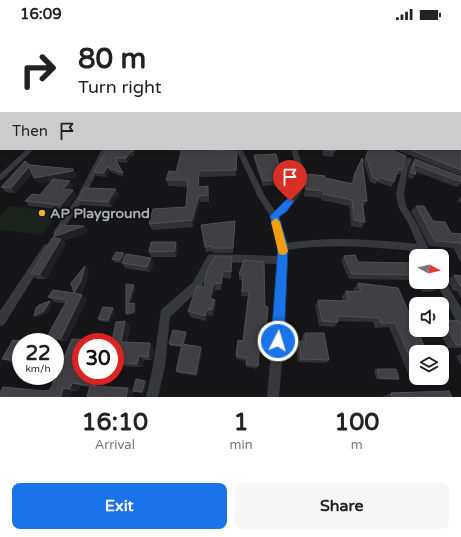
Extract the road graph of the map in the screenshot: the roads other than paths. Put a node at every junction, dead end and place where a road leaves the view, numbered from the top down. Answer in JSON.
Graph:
{"nodes":[{"id":1,"x":29,"y":150,"type":"edge"},
{"id":2,"x":105,"y":150,"type":"edge"},
{"id":3,"x":239,"y":150,"type":"edge"},
{"id":4,"x":294,"y":150,"type":"edge"},
{"id":5,"x":409,"y":159,"type":"dead end"},
{"id":6,"x":0,"y":178,"type":"edge"},
{"id":7,"x":274,"y":216,"type":"junction"},
{"id":8,"x":283,"y":247,"type":"junction"},
{"id":9,"x":409,"y":249,"type":"edge"},
{"id":10,"x":424,"y":249,"type":"edge"},
{"id":11,"x":282,"y":260,"type":"junction"},
{"id":12,"x":444,"y":289,"type":"edge"},
{"id":13,"x":461,"y":319,"type":"edge"},
{"id":14,"x":0,"y":321,"type":"edge"},
{"id":15,"x":152,"y":397,"type":"edge"},
{"id":16,"x":273,"y":397,"type":"edge"}],
"edges":[{"from":1,"to":6,"type":"street"},
{"from":2,"to":14,"type":"street"},
{"from":3,"to":7,"type":"street"},
{"from":4,"to":7,"type":"street"},
{"from":5,"to":10,"type":"street"},
{"from":7,"to":8,"type":"street"},
{"from":8,"to":9,"type":"street"},
{"from":8,"to":11,"type":"street"},
{"from":11,"to":15,"type":"street"},
{"from":11,"to":16,"type":"street"},
{"from":12,"to":13,"type":"street"}]}
